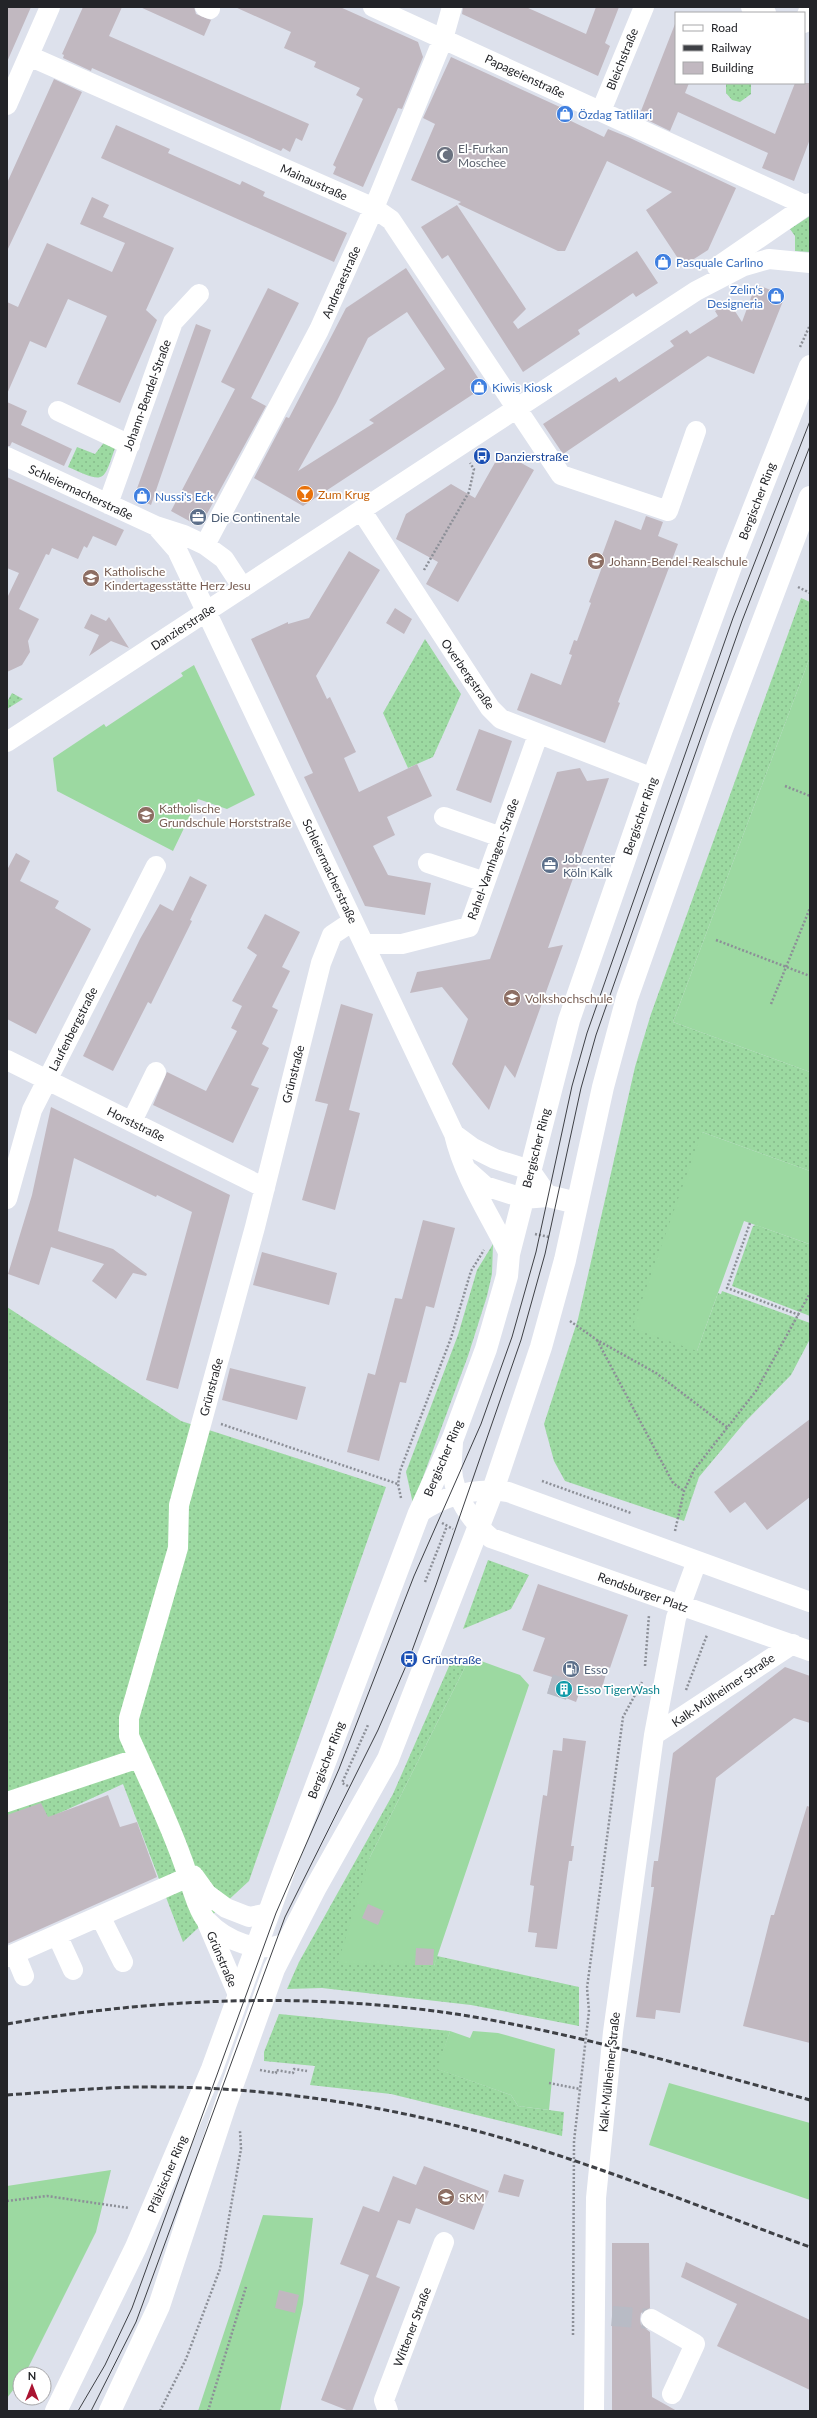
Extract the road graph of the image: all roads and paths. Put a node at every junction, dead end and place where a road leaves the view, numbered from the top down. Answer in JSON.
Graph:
{"nodes":[{"id":1,"x":50,"y":7,"type":"edge"},
{"id":2,"x":373,"y":7,"type":"edge"},
{"id":3,"x":452,"y":7,"type":"edge"},
{"id":4,"x":644,"y":7,"type":"edge"},
{"id":5,"x":751,"y":7,"type":"edge"},
{"id":6,"x":810,"y":7,"type":"edge"},
{"id":7,"x":764,"y":12,"type":"edge"},
{"id":8,"x":805,"y":20,"type":"edge"},
{"id":9,"x":443,"y":39,"type":"junction"},
{"id":10,"x":28,"y":56,"type":"junction"},
{"id":11,"x":7,"y":105,"type":"edge"},
{"id":12,"x":601,"y":111,"type":"junction"},
{"id":13,"x":809,"y":204,"type":"edge"},
{"id":14,"x":374,"y":208,"type":"junction"},
{"id":15,"x":801,"y":262,"type":"edge"},
{"id":16,"x":810,"y":272,"type":"edge"},
{"id":17,"x":696,"y":291,"type":"junction"},
{"id":18,"x":199,"y":294,"type":"dead end"},
{"id":19,"x":810,"y":366,"type":"edge"},
{"id":20,"x":515,"y":409,"type":"junction"},
{"id":21,"x":58,"y":412,"type":"dead end"},
{"id":22,"x":696,"y":431,"type":"dead end"},
{"id":23,"x":130,"y":444,"type":"junction"},
{"id":24,"x":459,"y":446,"type":"junction"},
{"id":25,"x":7,"y":457,"type":"edge"},
{"id":26,"x":810,"y":497,"type":"edge"},
{"id":27,"x":108,"y":504,"type":"junction"},
{"id":28,"x":361,"y":510,"type":"junction"},
{"id":29,"x":156,"y":526,"type":"junction"},
{"id":30,"x":205,"y":546,"type":"junction"},
{"id":31,"x":799,"y":579,"type":"dead end"},
{"id":32,"x":796,"y":586,"type":"junction"},
{"id":33,"x":243,"y":588,"type":"junction"},
{"id":34,"x":412,"y":592,"type":"junction"},
{"id":35,"x":810,"y":593,"type":"edge"},
{"id":36,"x":793,"y":594,"type":"dead end"},
{"id":37,"x":207,"y":611,"type":"junction"},
{"id":38,"x":538,"y":735,"type":"junction"},
{"id":39,"x":7,"y":742,"type":"edge"},
{"id":40,"x":654,"y":778,"type":"junction"},
{"id":41,"x":785,"y":786,"type":"dead end"},
{"id":42,"x":810,"y":796,"type":"edge"},
{"id":43,"x":444,"y":817,"type":"dead end"},
{"id":44,"x":501,"y":837,"type":"junction"},
{"id":45,"x":428,"y":863,"type":"dead end"},
{"id":46,"x":156,"y":866,"type":"dead end"},
{"id":47,"x":485,"y":882,"type":"junction"},
{"id":48,"x":810,"y":908,"type":"edge"},
{"id":49,"x":353,"y":921,"type":"junction"},
{"id":50,"x":716,"y":940,"type":"dead end"},
{"id":51,"x":364,"y":944,"type":"junction"},
{"id":52,"x":786,"y":967,"type":"junction"},
{"id":53,"x":810,"y":976,"type":"edge"},
{"id":54,"x":771,"y":1004,"type":"dead end"},
{"id":55,"x":7,"y":1060,"type":"edge"},
{"id":56,"x":156,"y":1072,"type":"dead end"},
{"id":57,"x":47,"y":1079,"type":"junction"},
{"id":58,"x":132,"y":1121,"type":"junction"},
{"id":59,"x":454,"y":1134,"type":"junction"},
{"id":60,"x":466,"y":1168,"type":"junction"},
{"id":61,"x":530,"y":1170,"type":"junction"},
{"id":62,"x":264,"y":1188,"type":"junction"},
{"id":63,"x":548,"y":1196,"type":"junction"},
{"id":64,"x":523,"y":1198,"type":"junction"},
{"id":65,"x":7,"y":1199,"type":"edge"},
{"id":66,"x":577,"y":1203,"type":"junction"},
{"id":67,"x":750,"y":1223,"type":"dead end"},
{"id":68,"x":509,"y":1254,"type":"junction"},
{"id":69,"x":810,"y":1293,"type":"edge"},
{"id":70,"x":571,"y":1314,"type":"dead end"},
{"id":71,"x":799,"y":1315,"type":"junction"},
{"id":72,"x":570,"y":1321,"type":"junction"},
{"id":73,"x":567,"y":1328,"type":"dead end"},
{"id":74,"x":597,"y":1340,"type":"junction"},
{"id":75,"x":202,"y":1418,"type":"junction"},
{"id":76,"x":728,"y":1428,"type":"junction"},
{"id":77,"x":453,"y":1438,"type":"junction"},
{"id":78,"x":398,"y":1484,"type":"dead end"},
{"id":79,"x":493,"y":1490,"type":"junction"},
{"id":80,"x":684,"y":1491,"type":"junction"},
{"id":81,"x":459,"y":1494,"type":"junction"},
{"id":82,"x":419,"y":1513,"type":"junction"},
{"id":83,"x":447,"y":1526,"type":"junction"},
{"id":84,"x":476,"y":1534,"type":"junction"},
{"id":85,"x":668,"y":1550,"type":"junction"},
{"id":86,"x":696,"y":1560,"type":"junction"},
{"id":87,"x":425,"y":1582,"type":"dead end"},
{"id":88,"x":810,"y":1602,"type":"edge"},
{"id":89,"x":680,"y":1606,"type":"junction"},
{"id":90,"x":802,"y":1648,"type":"edge"},
{"id":91,"x":368,"y":1725,"type":"dead end"},
{"id":92,"x":654,"y":1736,"type":"junction"},
{"id":93,"x":139,"y":1758,"type":"junction"},
{"id":94,"x":347,"y":1772,"type":"dead end"},
{"id":95,"x":7,"y":1802,"type":"edge"},
{"id":96,"x":188,"y":1871,"type":"junction"},
{"id":97,"x":100,"y":1916,"type":"junction"},
{"id":98,"x":206,"y":1920,"type":"junction"},
{"id":99,"x":263,"y":1930,"type":"junction"},
{"id":100,"x":57,"y":1935,"type":"junction"},
{"id":101,"x":284,"y":1944,"type":"junction"},
{"id":102,"x":11,"y":1955,"type":"edge"},
{"id":103,"x":123,"y":1962,"type":"dead end"},
{"id":104,"x":73,"y":1970,"type":"dead end"},
{"id":105,"x":24,"y":1976,"type":"dead end"},
{"id":106,"x":239,"y":1997,"type":"junction"},
{"id":107,"x":258,"y":2069,"type":"dead end"},
{"id":108,"x":307,"y":2071,"type":"dead end"},
{"id":109,"x":549,"y":2083,"type":"dead end"},
{"id":110,"x":580,"y":2089,"type":"dead end"},
{"id":111,"x":240,"y":2128,"type":"dead end"},
{"id":112,"x":7,"y":2201,"type":"edge"},
{"id":113,"x":132,"y":2208,"type":"dead end"},
{"id":114,"x":444,"y":2242,"type":"dead end"},
{"id":115,"x":246,"y":2287,"type":"dead end"},
{"id":116,"x":651,"y":2319,"type":"tunnel mouth"},
{"id":117,"x":672,"y":2394,"type":"dead end"},
{"id":118,"x":56,"y":2411,"type":"edge"},
{"id":119,"x":110,"y":2411,"type":"edge"},
{"id":120,"x":160,"y":2411,"type":"edge"},
{"id":121,"x":208,"y":2411,"type":"edge"},
{"id":122,"x":388,"y":2411,"type":"edge"},
{"id":123,"x":594,"y":2411,"type":"edge"}],
"edges":[{"from":1,"to":10,"type":"street"},
{"from":2,"to":9,"type":"street","name":"Papageienstraße"},
{"from":3,"to":9,"type":"street","name":"Andreaestraße"},
{"from":4,"to":12,"type":"street","name":"Bleichstraße"},
{"from":5,"to":7,"type":"street"},
{"from":6,"to":8,"type":"street"},
{"from":9,"to":12,"type":"street","name":"Papageienstraße"},
{"from":9,"to":14,"type":"street","name":"Andreaestraße"},
{"from":10,"to":11,"type":"street"},
{"from":10,"to":14,"type":"street","name":"Mainaustraße"},
{"from":12,"to":13,"type":"street","name":"Papageienstraße"},
{"from":13,"to":17,"type":"street","name":"Danzierstraße"},
{"from":14,"to":20,"type":"street","name":"Mainaustraße"},
{"from":14,"to":30,"type":"street","name":"Andreaestraße"},
{"from":15,"to":16,"type":"street"},
{"from":15,"to":17,"type":"street","name":"Danzierstraße"},
{"from":17,"to":20,"type":"street","name":"Danzierstraße"},
{"from":18,"to":23,"type":"street","name":"Johann-Bendel-Straße"},
{"from":19,"to":40,"type":"main road","name":"Bergischer Ring"},
{"from":20,"to":22,"type":"street","name":"Mainaustraße"},
{"from":20,"to":24,"type":"street","name":"Danzierstraße"},
{"from":21,"to":23,"type":"street"},
{"from":23,"to":27,"type":"street","name":"Johann-Bendel-Straße"},
{"from":24,"to":28,"type":"street","name":"Danzierstraße"},
{"from":24,"to":34,"type":"path"},
{"from":25,"to":27,"type":"street","name":"Schleiermacherstraße"},
{"from":26,"to":66,"type":"main road"},
{"from":27,"to":29,"type":"street","name":"Schleiermacherstraße"},
{"from":28,"to":33,"type":"street","name":"Danzierstraße"},
{"from":28,"to":34,"type":"street","name":"Overbergstraße"},
{"from":29,"to":30,"type":"street","name":"Schleiermacherstraße"},
{"from":29,"to":37,"type":"street","name":"Schleiermacherstraße"},
{"from":30,"to":33,"type":"street","name":"Schleiermacherstraße"},
{"from":31,"to":32,"type":"path"},
{"from":32,"to":35,"type":"path"},
{"from":32,"to":36,"type":"path"},
{"from":33,"to":37,"type":"street","name":"Danzierstraße"},
{"from":34,"to":38,"type":"street","name":"Overbergstraße"},
{"from":37,"to":39,"type":"street","name":"Danzierstraße"},
{"from":37,"to":49,"type":"street","name":"Schleiermacherstraße"},
{"from":38,"to":40,"type":"street","name":"Overbergstraße"},
{"from":38,"to":44,"type":"street","name":"Rahel-Varnhagen-Straße"},
{"from":40,"to":61,"type":"main road","name":"Bergischer Ring"},
{"from":41,"to":42,"type":"path"},
{"from":43,"to":44,"type":"street"},
{"from":44,"to":47,"type":"street","name":"Rahel-Varnhagen-Straße"},
{"from":45,"to":47,"type":"street"},
{"from":46,"to":57,"type":"street","name":"Laufenbergstraße"},
{"from":47,"to":51,"type":"street","name":"Rahel-Varnhagen-Straße"},
{"from":48,"to":52,"type":"path"},
{"from":49,"to":51,"type":"street","name":"Schleiermacherstraße"},
{"from":49,"to":62,"type":"street","name":"Grünstraße"},
{"from":50,"to":52,"type":"path"},
{"from":51,"to":59,"type":"street","name":"Schleiermacherstraße"},
{"from":52,"to":53,"type":"path"},
{"from":52,"to":54,"type":"path"},
{"from":55,"to":57,"type":"street","name":"Horststraße"},
{"from":56,"to":58,"type":"street"},
{"from":57,"to":58,"type":"street","name":"Horststraße"},
{"from":57,"to":65,"type":"street","name":"Laufenbergstraße"},
{"from":58,"to":62,"type":"street","name":"Horststraße"},
{"from":59,"to":60,"type":"street","name":"Schleiermacherstraße"},
{"from":59,"to":61,"type":"street","name":"Schleiermacherstraße"},
{"from":60,"to":64,"type":"street","name":"Schleiermacherstraße"},
{"from":60,"to":68,"type":"street","name":"Schleiermacherstraße"},
{"from":61,"to":63,"type":"street"},
{"from":61,"to":64,"type":"main road","name":"Bergischer Ring"},
{"from":62,"to":75,"type":"street","name":"Grünstraße"},
{"from":63,"to":64,"type":"main road"},
{"from":63,"to":66,"type":"main road"},
{"from":64,"to":68,"type":"main road","name":"Bergischer Ring"},
{"from":66,"to":79,"type":"main road"},
{"from":67,"to":71,"type":"path"},
{"from":68,"to":77,"type":"main road","name":"Bergischer Ring"},
{"from":69,"to":71,"type":"path"},
{"from":70,"to":72,"type":"path"},
{"from":71,"to":76,"type":"path"},
{"from":72,"to":73,"type":"path"},
{"from":72,"to":74,"type":"path"},
{"from":74,"to":76,"type":"path"},
{"from":74,"to":80,"type":"path"},
{"from":75,"to":78,"type":"path"},
{"from":75,"to":93,"type":"street","name":"Grünstraße"},
{"from":76,"to":80,"type":"path"},
{"from":77,"to":81,"type":"street"},
{"from":77,"to":82,"type":"main road","name":"Bergischer Ring"},
{"from":79,"to":81,"type":"street"},
{"from":79,"to":84,"type":"main road"},
{"from":79,"to":85,"type":"street"},
{"from":80,"to":85,"type":"path"},
{"from":81,"to":82,"type":"street"},
{"from":81,"to":84,"type":"street"},
{"from":82,"to":83,"type":"path"},
{"from":82,"to":99,"type":"main road","name":"Bergischer Ring"},
{"from":83,"to":84,"type":"path"},
{"from":83,"to":87,"type":"path"},
{"from":84,"to":89,"type":"street","name":"Rendsburger Platz"},
{"from":84,"to":101,"type":"main road"},
{"from":85,"to":86,"type":"street"},
{"from":86,"to":88,"type":"street"},
{"from":86,"to":89,"type":"street","name":"Kalk-Mülheimer Straße"},
{"from":89,"to":90,"type":"street","name":"Rendsburger Platz"},
{"from":89,"to":92,"type":"street","name":"Kalk-Mülheimer Straße"},
{"from":90,"to":92,"type":"street","name":"Kalk-Mülheimer Straße"},
{"from":91,"to":94,"type":"path"},
{"from":92,"to":123,"type":"street","name":"Kalk-Mülheimer Straße"},
{"from":93,"to":95,"type":"street"},
{"from":93,"to":96,"type":"street","name":"Grünstraße"},
{"from":96,"to":97,"type":"street"},
{"from":96,"to":98,"type":"street","name":"Grünstraße"},
{"from":96,"to":99,"type":"street","name":"Grünstraße"},
{"from":97,"to":100,"type":"street"},
{"from":97,"to":103,"type":"street"},
{"from":98,"to":99,"type":"street","name":"Grünstraße"},
{"from":98,"to":106,"type":"street","name":"Grünstraße"},
{"from":99,"to":101,"type":"street","name":"Grünstraße"},
{"from":99,"to":106,"type":"main road","name":"Pfälzischer Ring"},
{"from":100,"to":102,"type":"street"},
{"from":100,"to":104,"type":"street"},
{"from":101,"to":119,"type":"main road"},
{"from":102,"to":105,"type":"street"},
{"from":106,"to":118,"type":"main road","name":"Pfälzischer Ring"},
{"from":107,"to":108,"type":"path"},
{"from":109,"to":110,"type":"path"},
{"from":111,"to":120,"type":"path"},
{"from":112,"to":113,"type":"path"},
{"from":114,"to":122,"type":"street","name":"Wittener Straße"},
{"from":115,"to":121,"type":"path"},
{"from":116,"to":117,"type":"street"}]}
